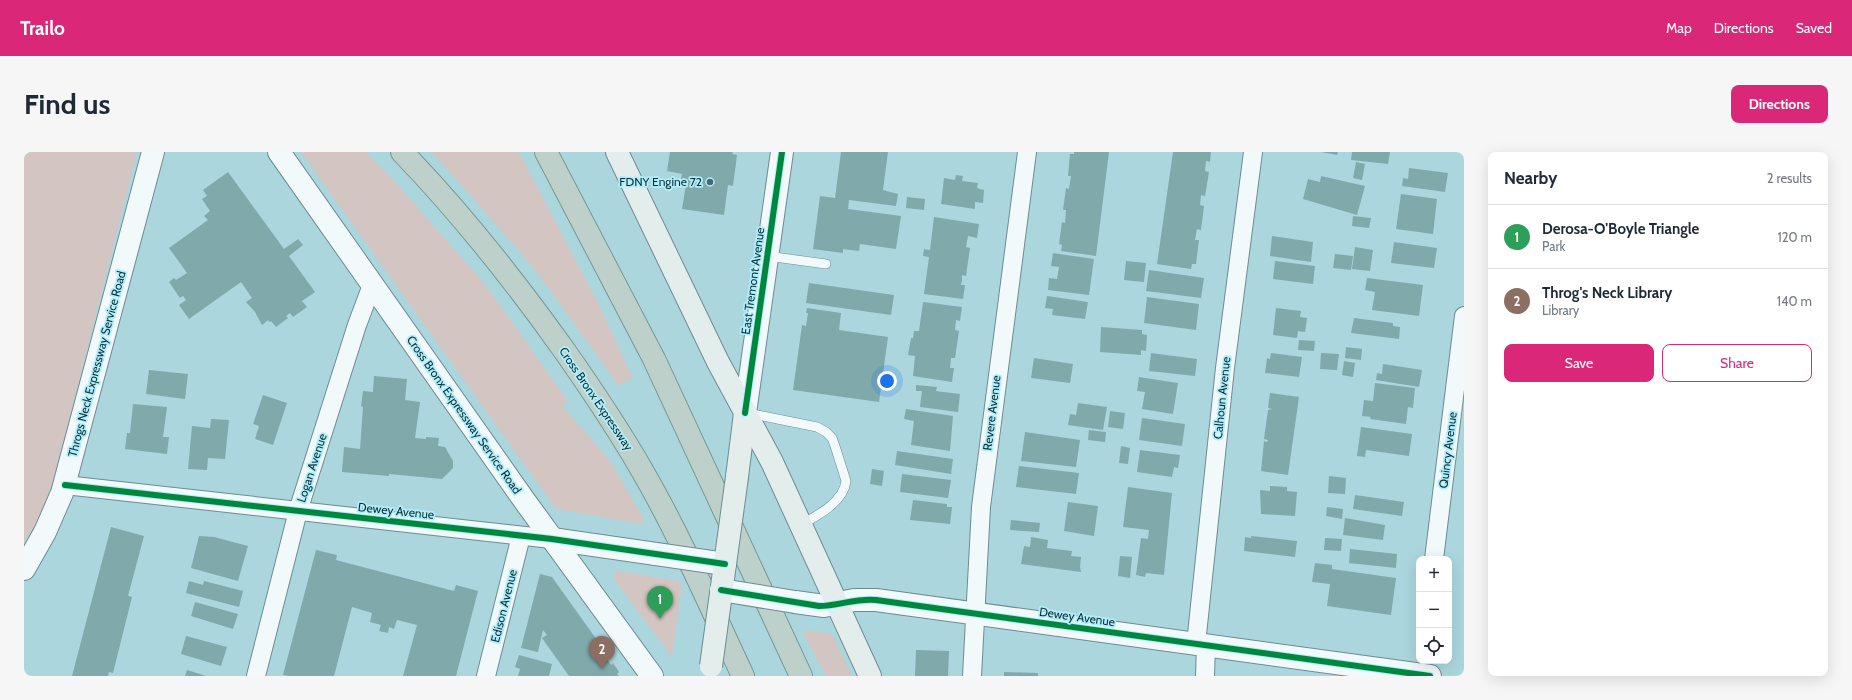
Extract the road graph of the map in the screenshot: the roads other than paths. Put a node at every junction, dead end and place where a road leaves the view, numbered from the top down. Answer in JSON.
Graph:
{"nodes":[{"id":1,"x":153,"y":152,"type":"edge"},
{"id":2,"x":279,"y":152,"type":"edge"},
{"id":3,"x":402,"y":152,"type":"edge"},
{"id":4,"x":546,"y":152,"type":"edge"},
{"id":5,"x":617,"y":152,"type":"edge"},
{"id":6,"x":782,"y":152,"type":"edge"},
{"id":7,"x":1027,"y":152,"type":"edge"},
{"id":8,"x":1253,"y":152,"type":"edge"},
{"id":9,"x":767,"y":256,"type":"junction"},
{"id":10,"x":826,"y":264,"type":"dead end"},
{"id":11,"x":372,"y":285,"type":"junction"},
{"id":12,"x":1464,"y":316,"type":"edge"},
{"id":13,"x":745,"y":413,"type":"junction"},
{"id":14,"x":65,"y":485,"type":"junction"},
{"id":15,"x":298,"y":511,"type":"junction"},
{"id":16,"x":800,"y":525,"type":"junction"},
{"id":17,"x":521,"y":536,"type":"junction"},
{"id":18,"x":552,"y":539,"type":"junction"},
{"id":19,"x":1434,"y":556,"type":"edge"},
{"id":20,"x":725,"y":564,"type":"junction"},
{"id":21,"x":24,"y":569,"type":"edge"},
{"id":22,"x":721,"y":590,"type":"junction"},
{"id":23,"x":837,"y":604,"type":"junction"},
{"id":24,"x":974,"y":614,"type":"junction"},
{"id":25,"x":1201,"y":645,"type":"junction"},
{"id":26,"x":710,"y":671,"type":"edge"},
{"id":27,"x":1424,"y":671,"type":"edge"},
{"id":28,"x":256,"y":676,"type":"edge"},
{"id":29,"x":486,"y":676,"type":"edge"},
{"id":30,"x":652,"y":676,"type":"edge"},
{"id":31,"x":744,"y":676,"type":"edge"},
{"id":32,"x":801,"y":676,"type":"edge"},
{"id":33,"x":870,"y":676,"type":"edge"},
{"id":34,"x":972,"y":676,"type":"edge"},
{"id":35,"x":1205,"y":676,"type":"edge"}],
"edges":[{"from":1,"to":14,"type":"street","name":"Throgs Neck Expressway Service Road"},
{"from":2,"to":11,"type":"street","name":"Cross Bronx Expressway Service Road"},
{"from":3,"to":31,"type":"highway","name":"Cross Bronx Expressway"},
{"from":4,"to":32,"type":"highway"},
{"from":5,"to":13,"type":"main road"},
{"from":6,"to":9,"type":"street","name":"East Tremont Avenue"},
{"from":7,"to":24,"type":"street","name":"Revere Avenue"},
{"from":8,"to":25,"type":"street","name":"Calhoun Avenue"},
{"from":9,"to":10,"type":"lane"},
{"from":9,"to":13,"type":"street","name":"East Tremont Avenue"},
{"from":11,"to":15,"type":"street","name":"Logan Avenue"},
{"from":11,"to":18,"type":"street","name":"Cross Bronx Expressway Service Road"},
{"from":12,"to":19,"type":"street","name":"Quincy Avenue"},
{"from":13,"to":16,"type":"main road"},
{"from":13,"to":16,"type":"lane"},
{"from":13,"to":20,"type":"main road","name":"East Tremont Avenue","bridge":true},
{"from":14,"to":15,"type":"street","name":"Dewey Avenue"},
{"from":14,"to":21,"type":"street","name":"Throgs Neck Expressway Service Road"},
{"from":15,"to":17,"type":"street","name":"Dewey Avenue"},
{"from":15,"to":28,"type":"street","name":"Logan Avenue"},
{"from":16,"to":23,"type":"main road"},
{"from":17,"to":18,"type":"street","name":"Dewey Avenue"},
{"from":17,"to":29,"type":"street","name":"Edison Avenue"},
{"from":18,"to":20,"type":"street","name":"Dewey Avenue","bridge":true},
{"from":18,"to":30,"type":"street","name":"Cross Bronx Expressway Service Road"},
{"from":20,"to":22,"type":"main road","name":"East Tremont Avenue","bridge":true},
{"from":22,"to":23,"type":"street","name":"Dewey Avenue","bridge":true},
{"from":22,"to":26,"type":"main road","name":"East Tremont Avenue","bridge":true},
{"from":23,"to":24,"type":"street","name":"Dewey Avenue"},
{"from":23,"to":33,"type":"main road"},
{"from":24,"to":25,"type":"street","name":"Dewey Avenue"},
{"from":24,"to":34,"type":"street","name":"Revere Avenue"},
{"from":25,"to":27,"type":"street","name":"Dewey Avenue"},
{"from":25,"to":35,"type":"street","name":"Calhoun Avenue"}]}
